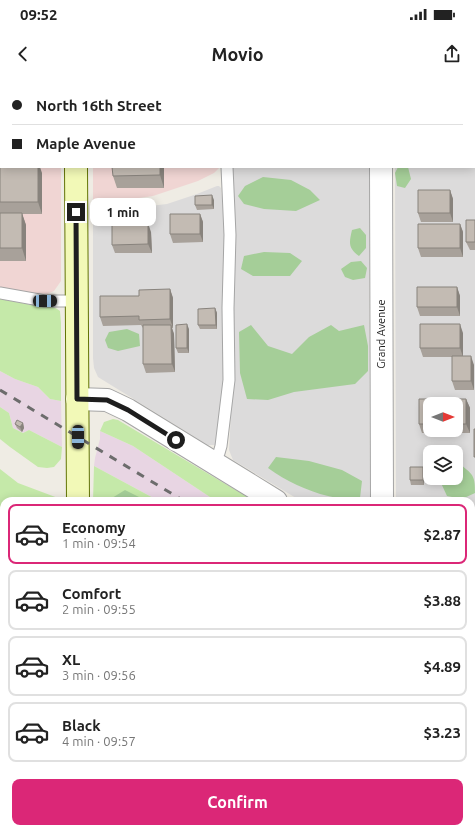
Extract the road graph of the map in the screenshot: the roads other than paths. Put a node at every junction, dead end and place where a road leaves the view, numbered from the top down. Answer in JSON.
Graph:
{"nodes":[{"id":1,"x":76,"y":168,"type":"edge"},
{"id":2,"x":227,"y":168,"type":"edge"},
{"id":3,"x":380,"y":168,"type":"edge"},
{"id":4,"x":0,"y":294,"type":"edge"},
{"id":5,"x":77,"y":301,"type":"junction"},
{"id":6,"x":77,"y":399,"type":"junction"},
{"id":7,"x":213,"y":462,"type":"junction"},
{"id":8,"x":78,"y":497,"type":"edge"},
{"id":9,"x":270,"y":497,"type":"edge"},
{"id":10,"x":382,"y":497,"type":"edge"}],
"edges":[{"from":1,"to":5,"type":"main road"},
{"from":2,"to":7,"type":"lane"},
{"from":3,"to":10,"type":"street","name":"Grand Avenue"},
{"from":4,"to":5,"type":"lane"},
{"from":5,"to":6,"type":"main road"},
{"from":6,"to":7,"type":"street"},
{"from":6,"to":8,"type":"main road"},
{"from":7,"to":9,"type":"street"}]}
